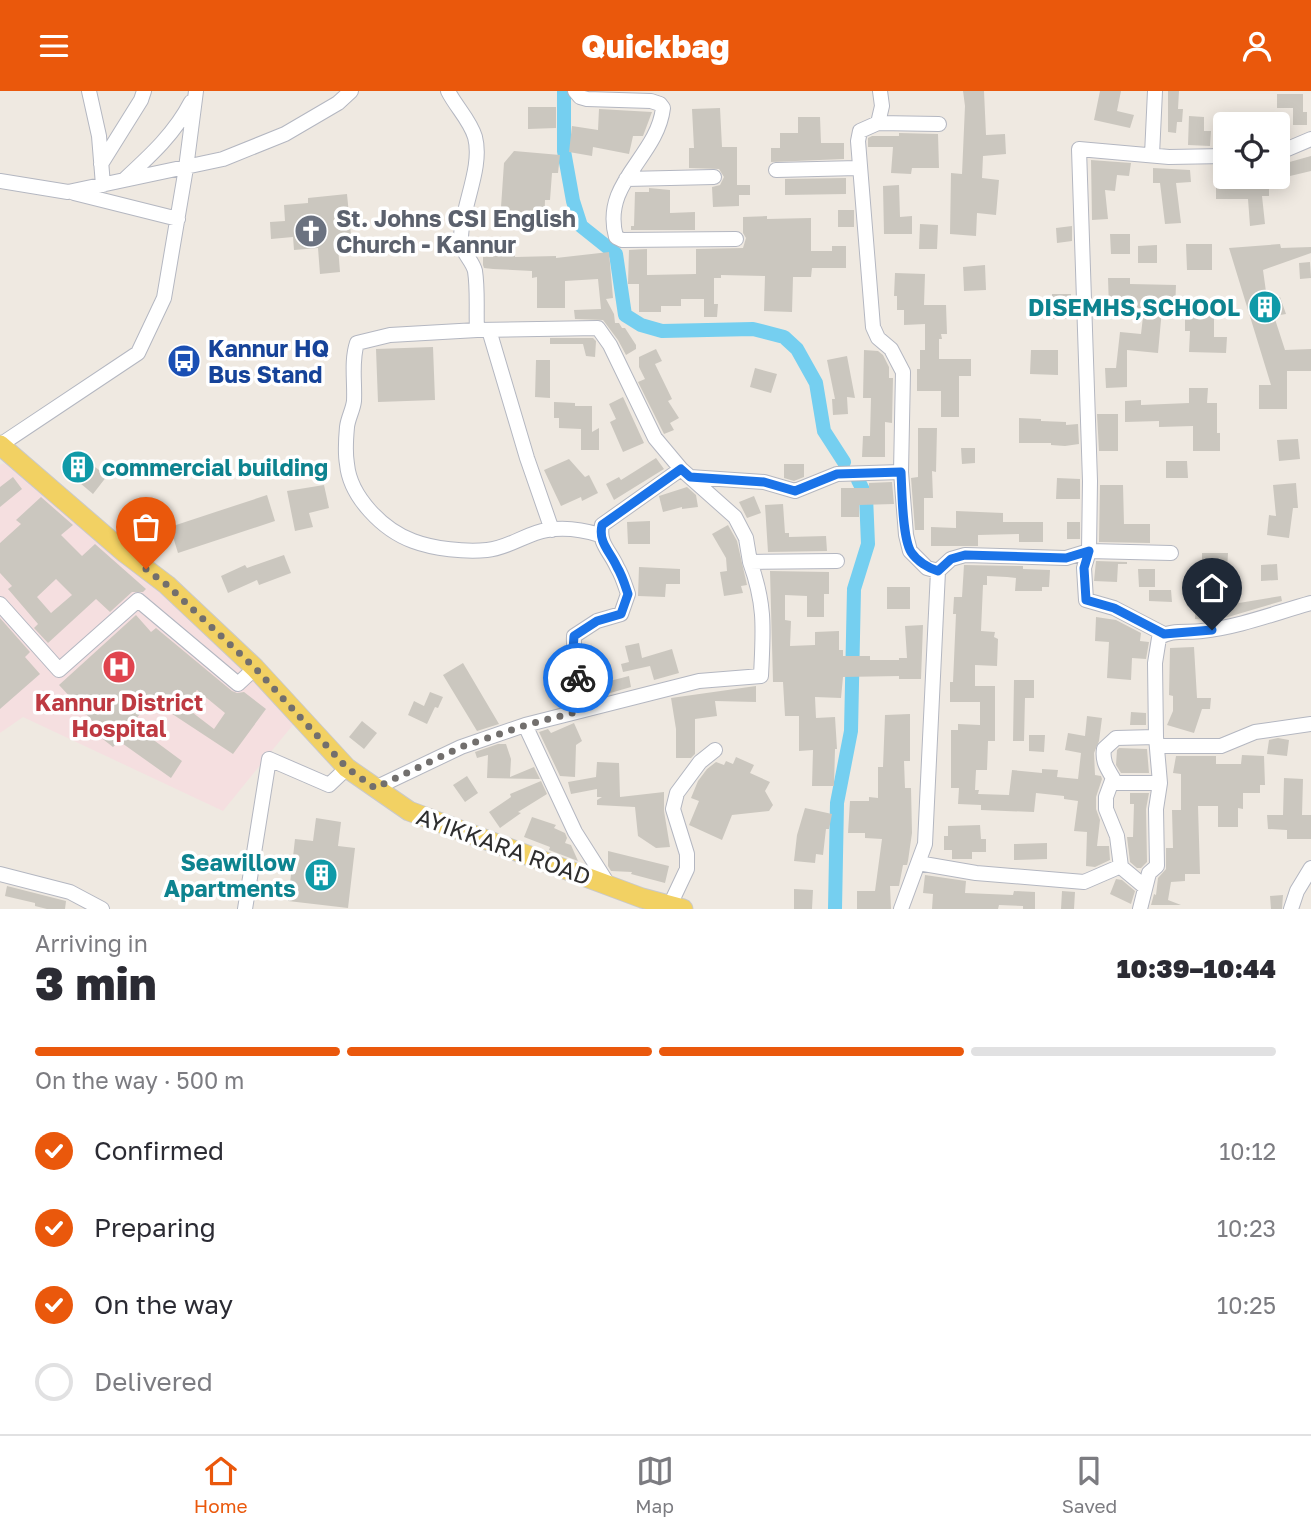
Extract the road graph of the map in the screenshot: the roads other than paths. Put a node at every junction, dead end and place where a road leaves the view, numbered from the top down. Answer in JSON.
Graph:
{"nodes":[{"id":1,"x":89,"y":91,"type":"edge"},
{"id":2,"x":145,"y":91,"type":"edge"},
{"id":3,"x":351,"y":91,"type":"edge"},
{"id":4,"x":448,"y":91,"type":"edge"},
{"id":5,"x":575,"y":91,"type":"edge"},
{"id":6,"x":880,"y":91,"type":"edge"},
{"id":7,"x":1155,"y":91,"type":"edge"},
{"id":8,"x":196,"y":92,"type":"edge"},
{"id":9,"x":878,"y":123,"type":"junction"},
{"id":10,"x":939,"y":124,"type":"dead end"},
{"id":11,"x":1311,"y":139,"type":"edge"},
{"id":12,"x":1290,"y":148,"type":"edge"},
{"id":13,"x":1152,"y":155,"type":"junction"},
{"id":14,"x":1213,"y":156,"type":"edge"},
{"id":15,"x":101,"y":164,"type":"junction"},
{"id":16,"x":186,"y":168,"type":"junction"},
{"id":17,"x":858,"y":168,"type":"junction"},
{"id":18,"x":776,"y":170,"type":"dead end"},
{"id":19,"x":714,"y":177,"type":"dead end"},
{"id":20,"x":626,"y":179,"type":"junction"},
{"id":21,"x":124,"y":180,"type":"junction"},
{"id":22,"x":0,"y":181,"type":"edge"},
{"id":23,"x":103,"y":185,"type":"junction"},
{"id":24,"x":68,"y":192,"type":"junction"},
{"id":25,"x":178,"y":219,"type":"junction"},
{"id":26,"x":736,"y":239,"type":"dead end"},
{"id":27,"x":483,"y":330,"type":"junction"},
{"id":28,"x":0,"y":445,"type":"edge"},
{"id":29,"x":901,"y":472,"type":"junction"},
{"id":30,"x":685,"y":473,"type":"junction"},
{"id":31,"x":552,"y":530,"type":"junction"},
{"id":32,"x":600,"y":535,"type":"junction"},
{"id":33,"x":1089,"y":551,"type":"junction"},
{"id":34,"x":1171,"y":553,"type":"dead end"},
{"id":35,"x":837,"y":561,"type":"dead end"},
{"id":36,"x":750,"y":562,"type":"junction"},
{"id":37,"x":938,"y":571,"type":"junction"},
{"id":38,"x":1311,"y":603,"type":"edge"},
{"id":39,"x":0,"y":604,"type":"edge"},
{"id":40,"x":1164,"y":634,"type":"junction"},
{"id":41,"x":255,"y":668,"type":"junction"},
{"id":42,"x":580,"y":711,"type":"junction"},
{"id":43,"x":1311,"y":724,"type":"edge"},
{"id":44,"x":526,"y":725,"type":"junction"},
{"id":45,"x":1156,"y":741,"type":"junction"},
{"id":46,"x":715,"y":750,"type":"dead end"},
{"id":47,"x":347,"y":768,"type":"junction"},
{"id":48,"x":1112,"y":783,"type":"junction"},
{"id":49,"x":1160,"y":783,"type":"junction"},
{"id":50,"x":375,"y":788,"type":"junction"},
{"id":51,"x":918,"y":863,"type":"junction"},
{"id":52,"x":1121,"y":866,"type":"junction"},
{"id":53,"x":1311,"y":868,"type":"edge"},
{"id":54,"x":0,"y":874,"type":"edge"},
{"id":55,"x":608,"y":884,"type":"junction"},
{"id":56,"x":1145,"y":887,"type":"junction"},
{"id":57,"x":676,"y":907,"type":"edge"},
{"id":58,"x":102,"y":909,"type":"edge"},
{"id":59,"x":245,"y":909,"type":"edge"},
{"id":60,"x":901,"y":909,"type":"edge"},
{"id":61,"x":1140,"y":909,"type":"edge"},
{"id":62,"x":1292,"y":909,"type":"edge"}],
"edges":[{"from":1,"to":15,"type":"street"},
{"from":2,"to":15,"type":"street"},
{"from":3,"to":16,"type":"street"},
{"from":4,"to":27,"type":"street"},
{"from":5,"to":20,"type":"street"},
{"from":6,"to":9,"type":"street"},
{"from":7,"to":13,"type":"street"},
{"from":8,"to":16,"type":"street"},
{"from":8,"to":21,"type":"street"},
{"from":9,"to":10,"type":"street"},
{"from":9,"to":17,"type":"street"},
{"from":11,"to":12,"type":"street"},
{"from":13,"to":14,"type":"street"},
{"from":13,"to":33,"type":"street"},
{"from":15,"to":23,"type":"street"},
{"from":16,"to":21,"type":"street"},
{"from":16,"to":25,"type":"street"},
{"from":17,"to":18,"type":"street"},
{"from":17,"to":29,"type":"street"},
{"from":19,"to":20,"type":"street"},
{"from":20,"to":26,"type":"street"},
{"from":21,"to":23,"type":"street"},
{"from":22,"to":24,"type":"street"},
{"from":23,"to":24,"type":"street"},
{"from":24,"to":25,"type":"street"},
{"from":25,"to":28,"type":"street"},
{"from":27,"to":30,"type":"street"},
{"from":27,"to":31,"type":"street"},
{"from":27,"to":31,"type":"street"},
{"from":28,"to":41,"type":"main road","name":"AYIKKARA ROAD"},
{"from":29,"to":30,"type":"street"},
{"from":29,"to":37,"type":"street"},
{"from":30,"to":32,"type":"street"},
{"from":30,"to":36,"type":"street"},
{"from":31,"to":32,"type":"street"},
{"from":32,"to":42,"type":"street"},
{"from":33,"to":34,"type":"street"},
{"from":33,"to":37,"type":"street"},
{"from":33,"to":40,"type":"street"},
{"from":35,"to":36,"type":"street"},
{"from":36,"to":42,"type":"street"},
{"from":37,"to":51,"type":"street"},
{"from":38,"to":40,"type":"street"},
{"from":39,"to":41,"type":"street"},
{"from":40,"to":45,"type":"street"},
{"from":41,"to":47,"type":"main road","name":"AYIKKARA ROAD"},
{"from":42,"to":44,"type":"street"},
{"from":43,"to":45,"type":"street"},
{"from":44,"to":50,"type":"street"},
{"from":44,"to":55,"type":"street"},
{"from":45,"to":48,"type":"street"},
{"from":45,"to":49,"type":"street"},
{"from":46,"to":57,"type":"street"},
{"from":47,"to":50,"type":"main road","name":"AYIKKARA ROAD"},
{"from":47,"to":59,"type":"street"},
{"from":48,"to":49,"type":"street"},
{"from":48,"to":52,"type":"street"},
{"from":49,"to":56,"type":"street"},
{"from":50,"to":55,"type":"main road","name":"AYIKKARA ROAD"},
{"from":51,"to":52,"type":"street"},
{"from":51,"to":60,"type":"street"},
{"from":52,"to":56,"type":"street"},
{"from":53,"to":62,"type":"street"},
{"from":54,"to":58,"type":"street"},
{"from":55,"to":57,"type":"main road","name":"AYIKKARA ROAD"},
{"from":56,"to":61,"type":"street"}]}
